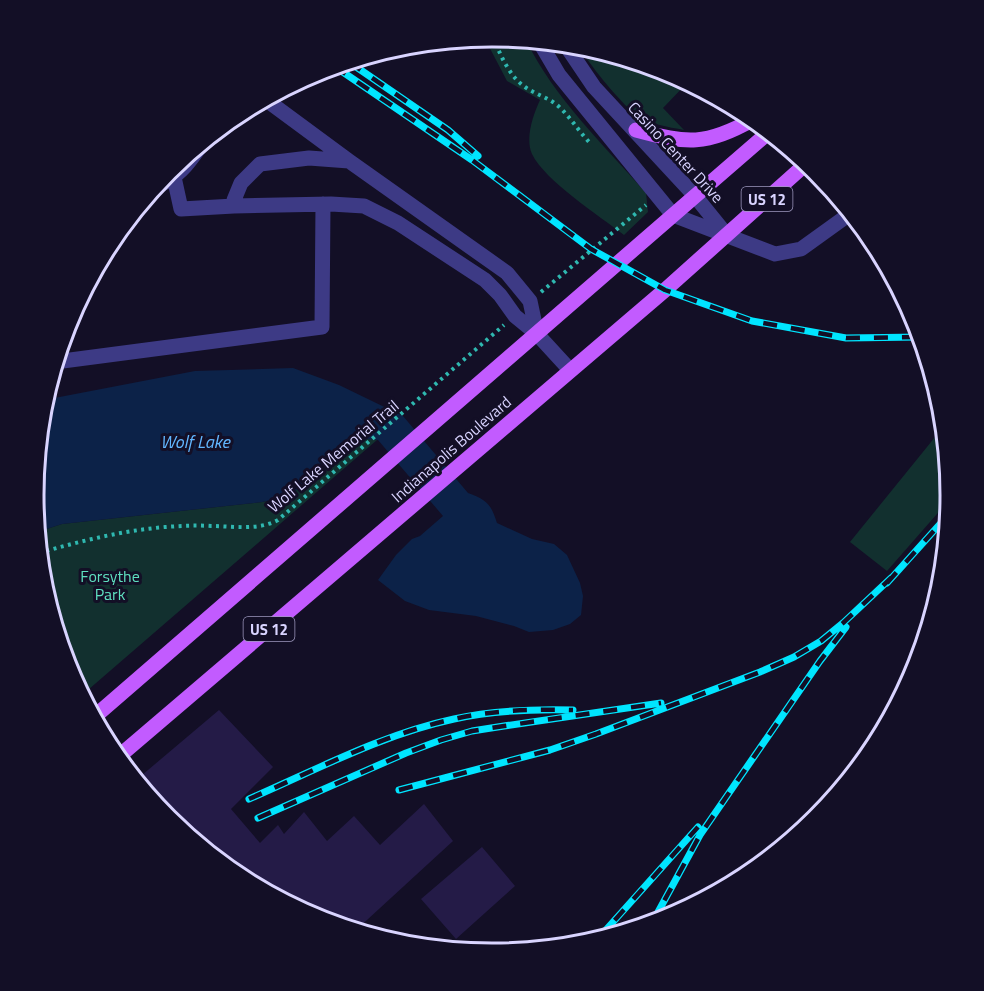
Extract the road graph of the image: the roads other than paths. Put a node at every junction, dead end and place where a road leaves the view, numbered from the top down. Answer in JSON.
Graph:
{"nodes":[{"id":1,"x":544,"y":50,"type":"edge"},
{"id":2,"x":572,"y":55,"type":"edge"},
{"id":3,"x":273,"y":105,"type":"edge"},
{"id":4,"x":743,"y":125,"type":"edge"},
{"id":5,"x":636,"y":130,"type":"junction"},
{"id":6,"x":762,"y":138,"type":"edge"},
{"id":7,"x":349,"y":161,"type":"junction"},
{"id":8,"x":800,"y":169,"type":"edge"},
{"id":9,"x":174,"y":179,"type":"edge"},
{"id":10,"x":695,"y":196,"type":"junction"},
{"id":11,"x":234,"y":203,"type":"junction"},
{"id":12,"x":323,"y":204,"type":"junction"},
{"id":13,"x":673,"y":215,"type":"junction"},
{"id":14,"x":844,"y":218,"type":"edge"},
{"id":15,"x":727,"y":235,"type":"junction"},
{"id":16,"x":537,"y":334,"type":"junction"},
{"id":17,"x":64,"y":361,"type":"edge"},
{"id":18,"x":570,"y":370,"type":"junction"},
{"id":19,"x":100,"y":712,"type":"edge"},
{"id":20,"x":124,"y":752,"type":"edge"}],
"edges":[{"from":1,"to":13,"type":"street"},
{"from":2,"to":5,"type":"street","name":"Casino Center Drive"},
{"from":3,"to":7,"type":"street"},
{"from":4,"to":5,"type":"main road"},
{"from":5,"to":10,"type":"street","name":"Casino Center Drive"},
{"from":6,"to":10,"type":"main road","name":"Indianapolis Boulevard","number":"US 12"},
{"from":7,"to":11,"type":"street"},
{"from":7,"to":16,"type":"street"},
{"from":8,"to":15,"type":"main road","name":"Indianapolis Boulevard","number":"US 12"},
{"from":9,"to":11,"type":"street"},
{"from":10,"to":13,"type":"main road","name":"Indianapolis Boulevard","number":"US 12"},
{"from":10,"to":15,"type":"street","name":"Casino Center Drive"},
{"from":11,"to":12,"type":"street"},
{"from":12,"to":16,"type":"street"},
{"from":12,"to":17,"type":"street"},
{"from":13,"to":15,"type":"street","name":"Casino Center Drive"},
{"from":13,"to":16,"type":"main road","name":"Indianapolis Boulevard","number":"US 12"},
{"from":14,"to":15,"type":"street"},
{"from":15,"to":18,"type":"main road","name":"Indianapolis Boulevard","number":"US 12"},
{"from":16,"to":18,"type":"street"},
{"from":16,"to":19,"type":"main road","name":"Indianapolis Boulevard","number":"US 12"},
{"from":18,"to":20,"type":"main road","name":"Indianapolis Boulevard","number":"US 12"}]}
